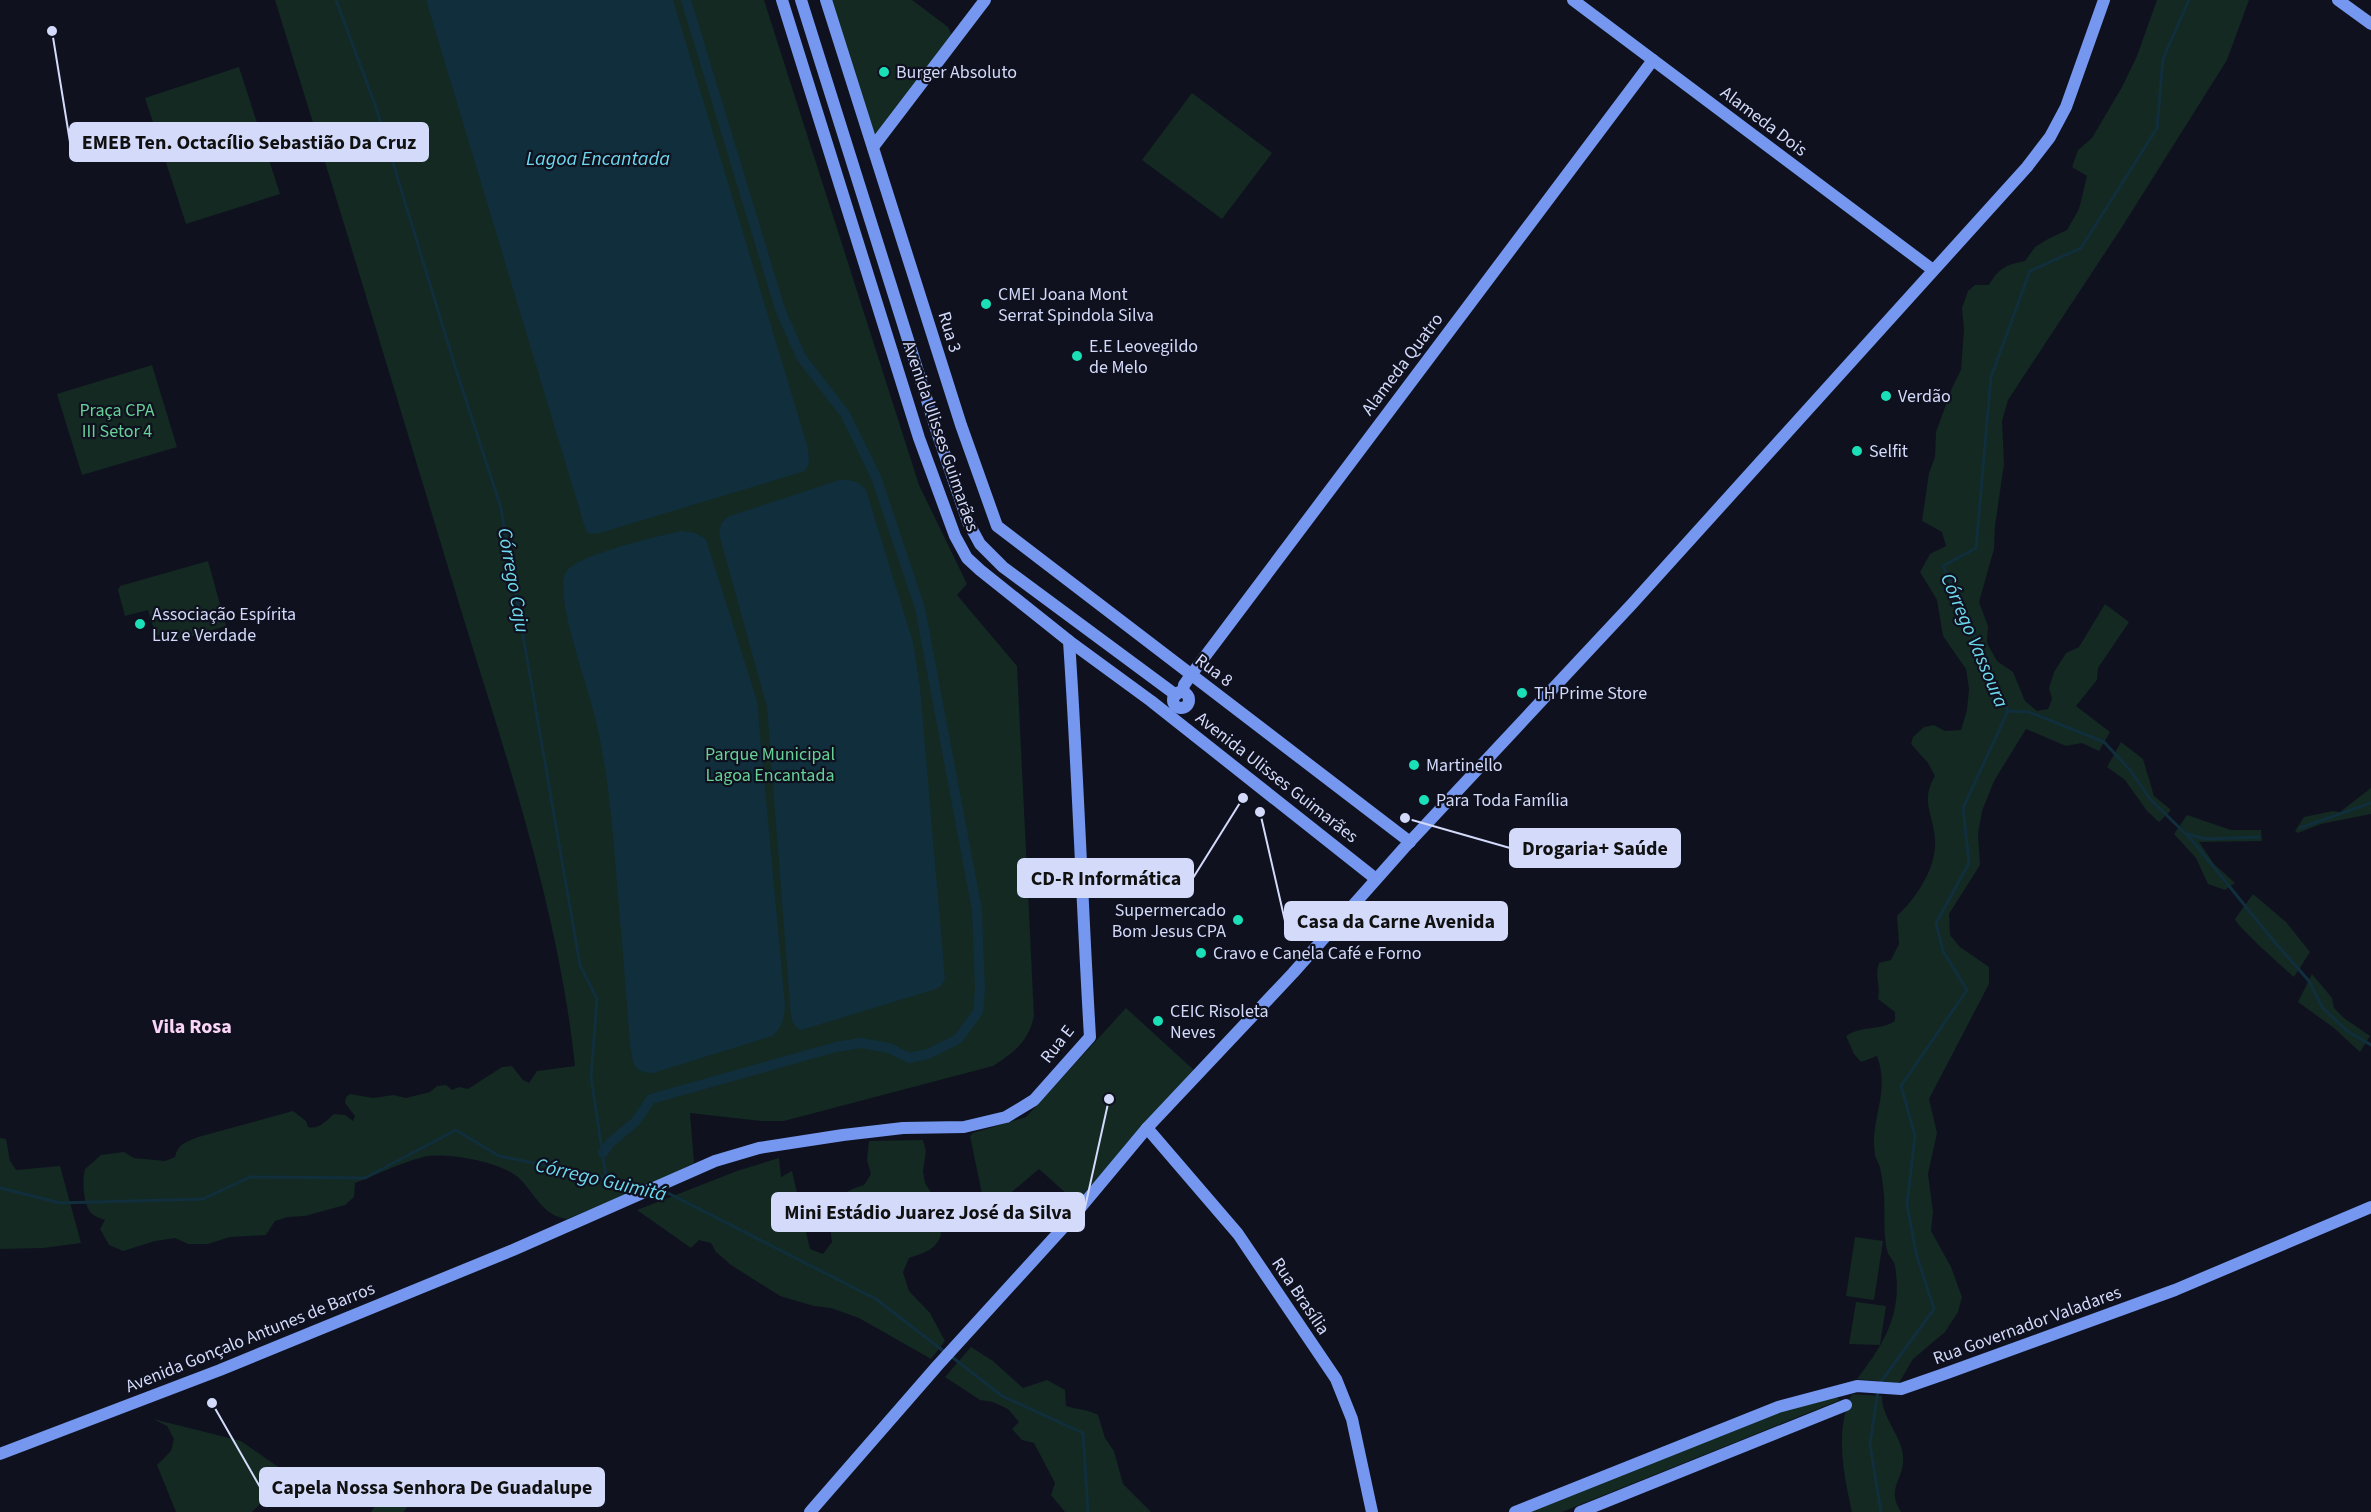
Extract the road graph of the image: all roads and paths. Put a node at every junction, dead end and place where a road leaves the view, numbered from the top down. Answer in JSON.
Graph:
{"nodes":[{"id":1,"x":782,"y":0,"type":"edge"},
{"id":2,"x":801,"y":0,"type":"edge"},
{"id":3,"x":826,"y":0,"type":"edge"},
{"id":4,"x":985,"y":0,"type":"edge"},
{"id":5,"x":1573,"y":0,"type":"edge"},
{"id":6,"x":2104,"y":0,"type":"edge"},
{"id":7,"x":2338,"y":0,"type":"edge"},
{"id":8,"x":2371,"y":24,"type":"edge"},
{"id":9,"x":1653,"y":60,"type":"junction"},
{"id":10,"x":873,"y":147,"type":"junction"},
{"id":11,"x":1933,"y":270,"type":"junction"},
{"id":12,"x":937,"y":432,"type":"junction"},
{"id":13,"x":919,"y":438,"type":"junction"},
{"id":14,"x":997,"y":526,"type":"joint"},
{"id":15,"x":1069,"y":641,"type":"junction"},
{"id":16,"x":1191,"y":675,"type":"junction"},
{"id":17,"x":1175,"y":702,"type":"junction"},
{"id":18,"x":1410,"y":842,"type":"junction"},
{"id":19,"x":1376,"y":879,"type":"junction"},
{"id":20,"x":1147,"y":1128,"type":"junction"},
{"id":21,"x":635,"y":1195,"type":"joint"},
{"id":22,"x":2371,"y":1207,"type":"edge"},
{"id":23,"x":1846,"y":1405,"type":"dead end"},
{"id":24,"x":0,"y":1454,"type":"edge"},
{"id":25,"x":810,"y":1512,"type":"edge"},
{"id":26,"x":1372,"y":1512,"type":"edge"},
{"id":27,"x":1515,"y":1512,"type":"edge"},
{"id":28,"x":1580,"y":1512,"type":"edge"}],
"edges":[{"from":1,"to":13,"type":"main road","name":"Avenida Ulisses Guimarães"},
{"from":2,"to":12,"type":"main road","name":"Avenida Ulisses Guimarães"},
{"from":3,"to":10,"type":"main road"},
{"from":4,"to":10,"type":"main road"},
{"from":5,"to":9,"type":"main road","name":"Alameda Dois"},
{"from":6,"to":11,"type":"main road"},
{"from":7,"to":8,"type":"main road"},
{"from":9,"to":11,"type":"main road","name":"Alameda Dois"},
{"from":9,"to":16,"type":"main road","name":"Alameda Quatro"},
{"from":10,"to":14,"type":"main road","name":"Rua 3"},
{"from":11,"to":18,"type":"main road"},
{"from":12,"to":13,"type":"main road"},
{"from":12,"to":17,"type":"main road","name":"Avenida Ulisses Guimarães"},
{"from":13,"to":15,"type":"main road","name":"Avenida Ulisses Guimarães"},
{"from":14,"to":16,"type":"main road","name":"Rua 8"},
{"from":15,"to":17,"type":"main road","name":"Avenida Ulisses Guimarães"},
{"from":15,"to":21,"type":"main road","name":"Rua E"},
{"from":16,"to":17,"type":"main road","name":"Alameda Quatro"},
{"from":16,"to":18,"type":"main road","name":"Rua 8"},
{"from":17,"to":19,"type":"main road","name":"Avenida Ulisses Guimarães"},
{"from":18,"to":19,"type":"main road"},
{"from":19,"to":20,"type":"main road"},
{"from":20,"to":25,"type":"main road"},
{"from":20,"to":26,"type":"main road","name":"Rua Brasília"},
{"from":21,"to":24,"type":"main road","name":"Avenida Gonçalo Antunes de Barros"},
{"from":22,"to":27,"type":"main road","name":"Rua Governador Valadares"},
{"from":23,"to":28,"type":"main road"}]}
